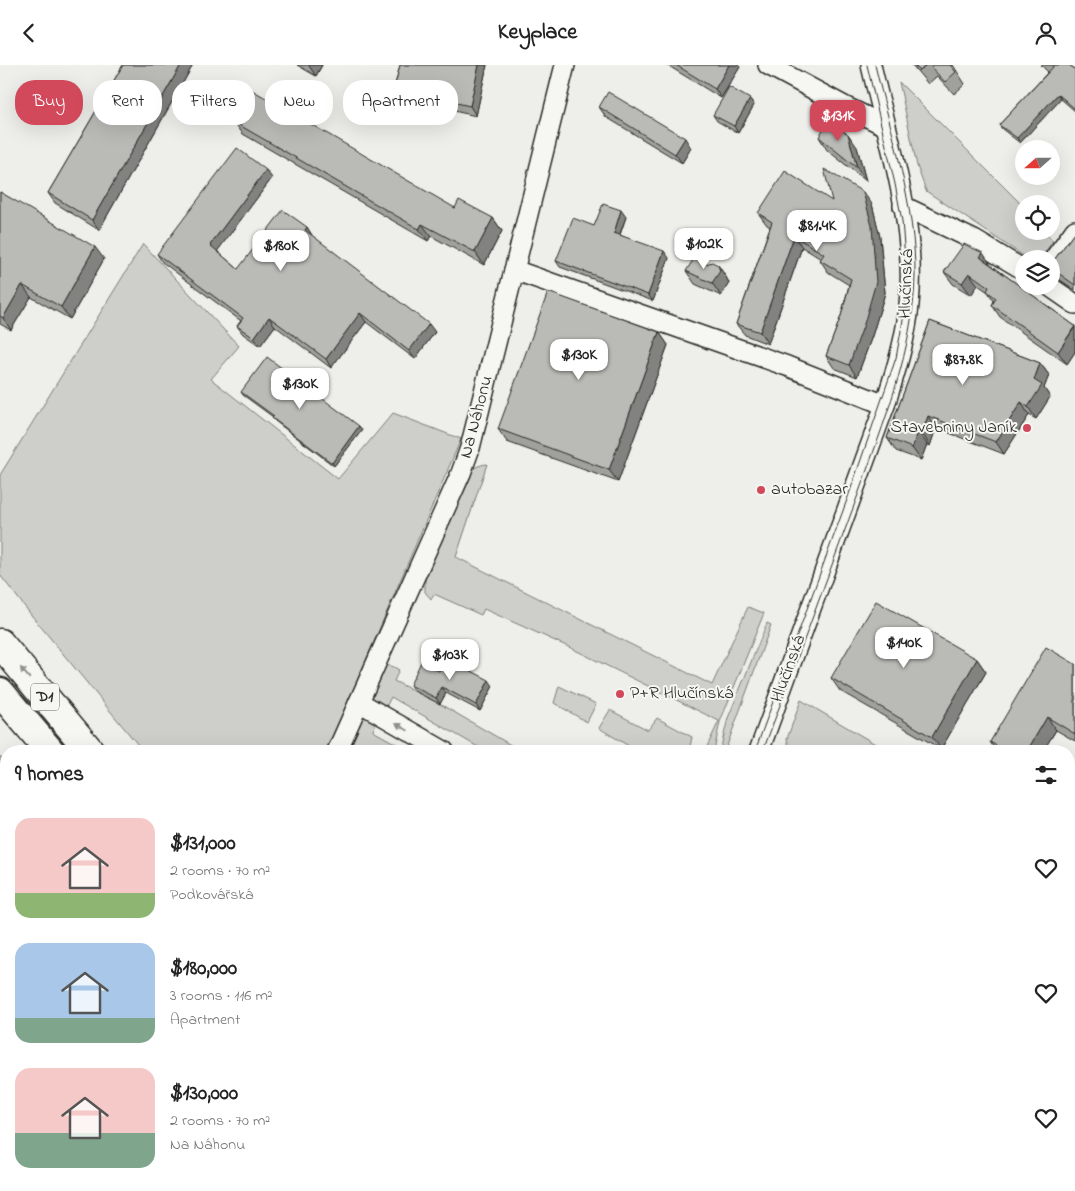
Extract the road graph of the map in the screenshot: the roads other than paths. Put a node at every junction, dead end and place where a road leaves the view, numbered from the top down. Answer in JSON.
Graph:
{"nodes":[{"id":1,"x":565,"y":65,"type":"edge"},
{"id":2,"x":768,"y":65,"type":"edge"},
{"id":3,"x":871,"y":65,"type":"edge"},
{"id":4,"x":799,"y":73,"type":"edge"},
{"id":5,"x":886,"y":126,"type":"junction"},
{"id":6,"x":903,"y":206,"type":"junction"},
{"id":7,"x":1075,"y":230,"type":"edge"},
{"id":8,"x":1060,"y":251,"type":"edge"},
{"id":9,"x":1015,"y":265,"type":"edge"},
{"id":10,"x":514,"y":270,"type":"junction"},
{"id":11,"x":1060,"y":294,"type":"edge"},
{"id":12,"x":1075,"y":304,"type":"edge"},
{"id":13,"x":885,"y":405,"type":"junction"},
{"id":14,"x":0,"y":643,"type":"edge"},
{"id":15,"x":0,"y":692,"type":"edge"},
{"id":16,"x":359,"y":702,"type":"junction"},
{"id":17,"x":45,"y":745,"type":"edge"},
{"id":18,"x":85,"y":745,"type":"edge"},
{"id":19,"x":339,"y":745,"type":"edge"},
{"id":20,"x":434,"y":745,"type":"edge"},
{"id":21,"x":762,"y":745,"type":"edge"}],
"edges":[{"from":1,"to":10,"type":"street","name":"Na Náhonu"},
{"from":2,"to":4,"type":"street"},
{"from":3,"to":5,"type":"street","name":"Hlučínská"},
{"from":4,"to":5,"type":"street"},
{"from":5,"to":6,"type":"street","name":"Hlučínská"},
{"from":6,"to":9,"type":"street"},
{"from":6,"to":13,"type":"street","name":"Hlučínská"},
{"from":7,"to":8,"type":"street"},
{"from":10,"to":13,"type":"street"},
{"from":10,"to":16,"type":"street","name":"Na Náhonu"},
{"from":11,"to":12,"type":"street"},
{"from":13,"to":21,"type":"street","name":"Hlučínská"},
{"from":18,"to":14,"type":"highway","number":"D1","one_way":true},
{"from":15,"to":17,"type":"highway","number":"D1"},
{"from":16,"to":19,"type":"street","name":"Na Náhonu"},
{"from":20,"to":16,"type":"street","one_way":true}]}
